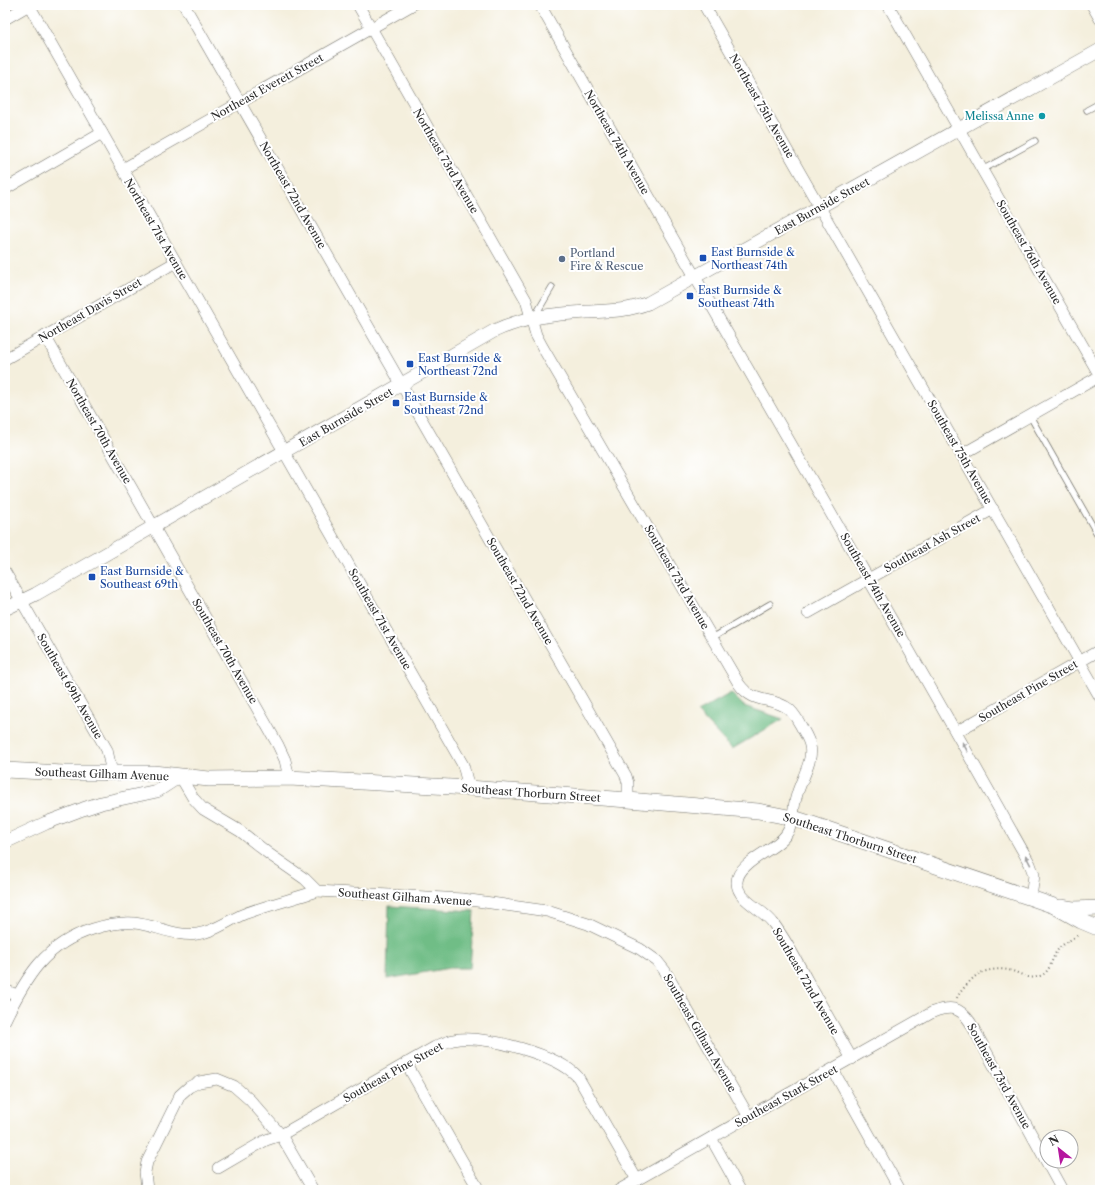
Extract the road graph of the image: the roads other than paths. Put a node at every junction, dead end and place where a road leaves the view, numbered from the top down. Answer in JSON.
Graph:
{"nodes":[{"id":1,"x":29,"y":5,"type":"edge"},
{"id":2,"x":184,"y":5,"type":"edge"},
{"id":3,"x":358,"y":5,"type":"edge"},
{"id":4,"x":412,"y":5,"type":"edge"},
{"id":5,"x":540,"y":5,"type":"edge"},
{"id":6,"x":704,"y":5,"type":"edge"},
{"id":7,"x":888,"y":5,"type":"edge"},
{"id":8,"x":1092,"y":5,"type":"edge"},
{"id":9,"x":5,"y":18,"type":"edge"},
{"id":10,"x":1100,"y":18,"type":"edge"},
{"id":11,"x":371,"y":29,"type":"junction"},
{"id":12,"x":1100,"y":50,"type":"edge"},
{"id":13,"x":240,"y":102,"type":"junction"},
{"id":14,"x":1100,"y":103,"type":"edge"},
{"id":15,"x":1088,"y":110,"type":"dead end"},
{"id":16,"x":958,"y":129,"type":"junction"},
{"id":17,"x":102,"y":133,"type":"junction"},
{"id":18,"x":1035,"y":141,"type":"dead end"},
{"id":19,"x":122,"y":169,"type":"junction"},
{"id":20,"x":982,"y":170,"type":"junction"},
{"id":21,"x":5,"y":189,"type":"edge"},
{"id":22,"x":820,"y":207,"type":"junction"},
{"id":23,"x":176,"y":262,"type":"junction"},
{"id":24,"x":695,"y":278,"type":"junction"},
{"id":25,"x":552,"y":287,"type":"dead end"},
{"id":26,"x":533,"y":318,"type":"junction"},
{"id":27,"x":45,"y":336,"type":"junction"},
{"id":28,"x":5,"y":359,"type":"edge"},
{"id":29,"x":1100,"y":376,"type":"edge"},
{"id":30,"x":402,"y":385,"type":"junction"},
{"id":31,"x":1030,"y":416,"type":"junction"},
{"id":32,"x":284,"y":452,"type":"junction"},
{"id":33,"x":961,"y":455,"type":"junction"},
{"id":34,"x":993,"y":509,"type":"junction"},
{"id":35,"x":154,"y":527,"type":"junction"},
{"id":36,"x":1100,"y":539,"type":"edge"},
{"id":37,"x":5,"y":572,"type":"edge"},
{"id":38,"x":869,"y":578,"type":"junction"},
{"id":39,"x":22,"y":602,"type":"junction"},
{"id":40,"x":770,"y":604,"type":"dead end"},
{"id":41,"x":5,"y":609,"type":"edge"},
{"id":42,"x":808,"y":613,"type":"dead end"},
{"id":43,"x":712,"y":638,"type":"junction"},
{"id":44,"x":1100,"y":650,"type":"edge"},
{"id":45,"x":1080,"y":662,"type":"junction"},
{"id":46,"x":1100,"y":697,"type":"edge"},
{"id":47,"x":956,"y":732,"type":"junction"},
{"id":48,"x":5,"y":770,"type":"edge"},
{"id":49,"x":112,"y":773,"type":"junction"},
{"id":50,"x":180,"y":776,"type":"junction"},
{"id":51,"x":289,"y":778,"type":"junction"},
{"id":52,"x":469,"y":788,"type":"junction"},
{"id":53,"x":628,"y":800,"type":"junction"},
{"id":54,"x":793,"y":818,"type":"junction"},
{"id":55,"x":5,"y":842,"type":"edge"},
{"id":56,"x":317,"y":891,"type":"junction"},
{"id":57,"x":1031,"y":898,"type":"junction"},
{"id":58,"x":1054,"y":906,"type":"junction"},
{"id":59,"x":1100,"y":908,"type":"edge"},
{"id":60,"x":1096,"y":928,"type":"edge"},
{"id":61,"x":5,"y":990,"type":"edge"},
{"id":62,"x":18,"y":995,"type":"junction"},
{"id":63,"x":954,"y":1008,"type":"joint"},
{"id":64,"x":5,"y":1020,"type":"edge"},
{"id":65,"x":852,"y":1059,"type":"junction"},
{"id":66,"x":406,"y":1063,"type":"junction"},
{"id":67,"x":833,"y":1070,"type":"junction"},
{"id":68,"x":749,"y":1117,"type":"junction"},
{"id":69,"x":281,"y":1135,"type":"junction"},
{"id":70,"x":711,"y":1138,"type":"junction"},
{"id":71,"x":218,"y":1168,"type":"dead end"},
{"id":72,"x":637,"y":1180,"type":"junction"},
{"id":73,"x":147,"y":1190,"type":"edge"},
{"id":74,"x":313,"y":1190,"type":"edge"},
{"id":75,"x":479,"y":1190,"type":"edge"},
{"id":76,"x":619,"y":1190,"type":"edge"},
{"id":77,"x":740,"y":1190,"type":"edge"},
{"id":78,"x":900,"y":1190,"type":"edge"},
{"id":79,"x":1062,"y":1190,"type":"edge"}],
"edges":[{"from":1,"to":9,"type":"street"},
{"from":1,"to":17,"type":"street","name":"Northeast 71st Avenue"},
{"from":2,"to":13,"type":"street","name":"Northeast 72nd Avenue"},
{"from":3,"to":11,"type":"street","name":"Northeast 73rd Avenue"},
{"from":4,"to":11,"type":"street","name":"Northeast Everett Street"},
{"from":5,"to":24,"type":"street","name":"Northeast 74th Avenue"},
{"from":6,"to":22,"type":"street","name":"Northeast 75th Avenue"},
{"from":7,"to":16,"type":"street","name":"Southeast 76th Avenue"},
{"from":8,"to":10,"type":"street"},
{"from":11,"to":13,"type":"street","name":"Northeast Everett Street"},
{"from":11,"to":26,"type":"street","name":"Northeast 73rd Avenue"},
{"from":12,"to":16,"type":"street","name":"East Burnside Street"},
{"from":13,"to":19,"type":"street","name":"Northeast Everett Street"},
{"from":13,"to":30,"type":"street","name":"Northeast 72nd Avenue"},
{"from":14,"to":15,"type":"lane"},
{"from":16,"to":20,"type":"street","name":"Southeast 76th Avenue"},
{"from":16,"to":22,"type":"street","name":"East Burnside Street"},
{"from":17,"to":19,"type":"street","name":"Northeast 71st Avenue"},
{"from":17,"to":21,"type":"street"},
{"from":18,"to":20,"type":"lane"},
{"from":19,"to":23,"type":"street","name":"Northeast 71st Avenue"},
{"from":20,"to":29,"type":"street","name":"Southeast 76th Avenue"},
{"from":22,"to":24,"type":"street","name":"East Burnside Street"},
{"from":22,"to":33,"type":"street","name":"Southeast 75th Avenue"},
{"from":23,"to":27,"type":"street","name":"Northeast Davis Street"},
{"from":23,"to":32,"type":"street","name":"Northeast 71st Avenue"},
{"from":24,"to":26,"type":"street","name":"East Burnside Street"},
{"from":24,"to":38,"type":"street","name":"Southeast 74th Avenue"},
{"from":25,"to":26,"type":"lane"},
{"from":26,"to":30,"type":"street","name":"East Burnside Street"},
{"from":26,"to":43,"type":"street","name":"Southeast 73rd Avenue"},
{"from":27,"to":28,"type":"street","name":"Northeast Davis Street"},
{"from":27,"to":35,"type":"street","name":"Northeast 70th Avenue"},
{"from":29,"to":31,"type":"street"},
{"from":30,"to":32,"type":"street","name":"East Burnside Street"},
{"from":30,"to":53,"type":"street","name":"Southeast 72nd Avenue"},
{"from":31,"to":33,"type":"street"},
{"from":31,"to":36,"type":"lane"},
{"from":32,"to":35,"type":"street","name":"East Burnside Street"},
{"from":32,"to":52,"type":"street","name":"Southeast 71st Avenue"},
{"from":33,"to":34,"type":"street","name":"Southeast 75th Avenue"},
{"from":34,"to":38,"type":"street","name":"Southeast Ash Street"},
{"from":34,"to":45,"type":"street","name":"Southeast 75th Avenue"},
{"from":35,"to":39,"type":"street","name":"East Burnside Street"},
{"from":35,"to":51,"type":"street","name":"Southeast 70th Avenue"},
{"from":37,"to":39,"type":"street","name":"Southeast 69th Avenue"},
{"from":38,"to":42,"type":"street","name":"Southeast Ash Street"},
{"from":38,"to":47,"type":"street","name":"Southeast 74th Avenue"},
{"from":39,"to":41,"type":"street","name":"East Burnside Street"},
{"from":39,"to":49,"type":"street","name":"Southeast 69th Avenue"},
{"from":40,"to":43,"type":"lane"},
{"from":43,"to":54,"type":"street","name":"Southeast 73rd Avenue"},
{"from":44,"to":45,"type":"street","name":"Southeast Pine Street"},
{"from":45,"to":46,"type":"street","name":"Southeast 75th Avenue"},
{"from":45,"to":47,"type":"street","name":"Southeast Pine Street"},
{"from":57,"to":47,"type":"street","name":"Southeast 74th Avenue","one_way":true},
{"from":48,"to":49,"type":"main road","name":"Southeast Gilham Avenue"},
{"from":49,"to":50,"type":"main road","name":"Southeast Gilham Avenue"},
{"from":50,"to":51,"type":"main road","name":"Southeast Thorburn Street"},
{"from":50,"to":55,"type":"street"},
{"from":50,"to":56,"type":"street","name":"Southeast Gilham Avenue"},
{"from":51,"to":52,"type":"main road","name":"Southeast Thorburn Street"},
{"from":52,"to":53,"type":"main road","name":"Southeast Thorburn Street"},
{"from":53,"to":54,"type":"main road","name":"Southeast Thorburn Street"},
{"from":54,"to":57,"type":"main road","name":"Southeast Thorburn Street"},
{"from":54,"to":65,"type":"street","name":"Southeast 72nd Avenue"},
{"from":56,"to":62,"type":"street"},
{"from":56,"to":68,"type":"street","name":"Southeast Gilham Avenue"},
{"from":57,"to":58,"type":"main road","name":"Southeast Thorburn Street"},
{"from":58,"to":59,"type":"main road"},
{"from":58,"to":60,"type":"main road"},
{"from":61,"to":62,"type":"street"},
{"from":62,"to":64,"type":"street"},
{"from":63,"to":65,"type":"street","name":"Southeast Stark Street"},
{"from":63,"to":79,"type":"street","name":"Southeast 73rd Avenue"},
{"from":65,"to":67,"type":"street","name":"Southeast Stark Street"},
{"from":66,"to":69,"type":"street","name":"Southeast Pine Street"},
{"from":66,"to":72,"type":"street","name":"Southeast Pine Street"},
{"from":66,"to":75,"type":"street"},
{"from":67,"to":68,"type":"street","name":"Southeast Stark Street"},
{"from":67,"to":78,"type":"street"},
{"from":68,"to":70,"type":"street","name":"Southeast Stark Street"},
{"from":69,"to":71,"type":"street","name":"Southeast Pine Street"},
{"from":69,"to":73,"type":"street"},
{"from":69,"to":74,"type":"street"},
{"from":70,"to":72,"type":"street","name":"Southeast Stark Street"},
{"from":70,"to":77,"type":"street"},
{"from":72,"to":76,"type":"street","name":"Southeast Stark Street"}]}
